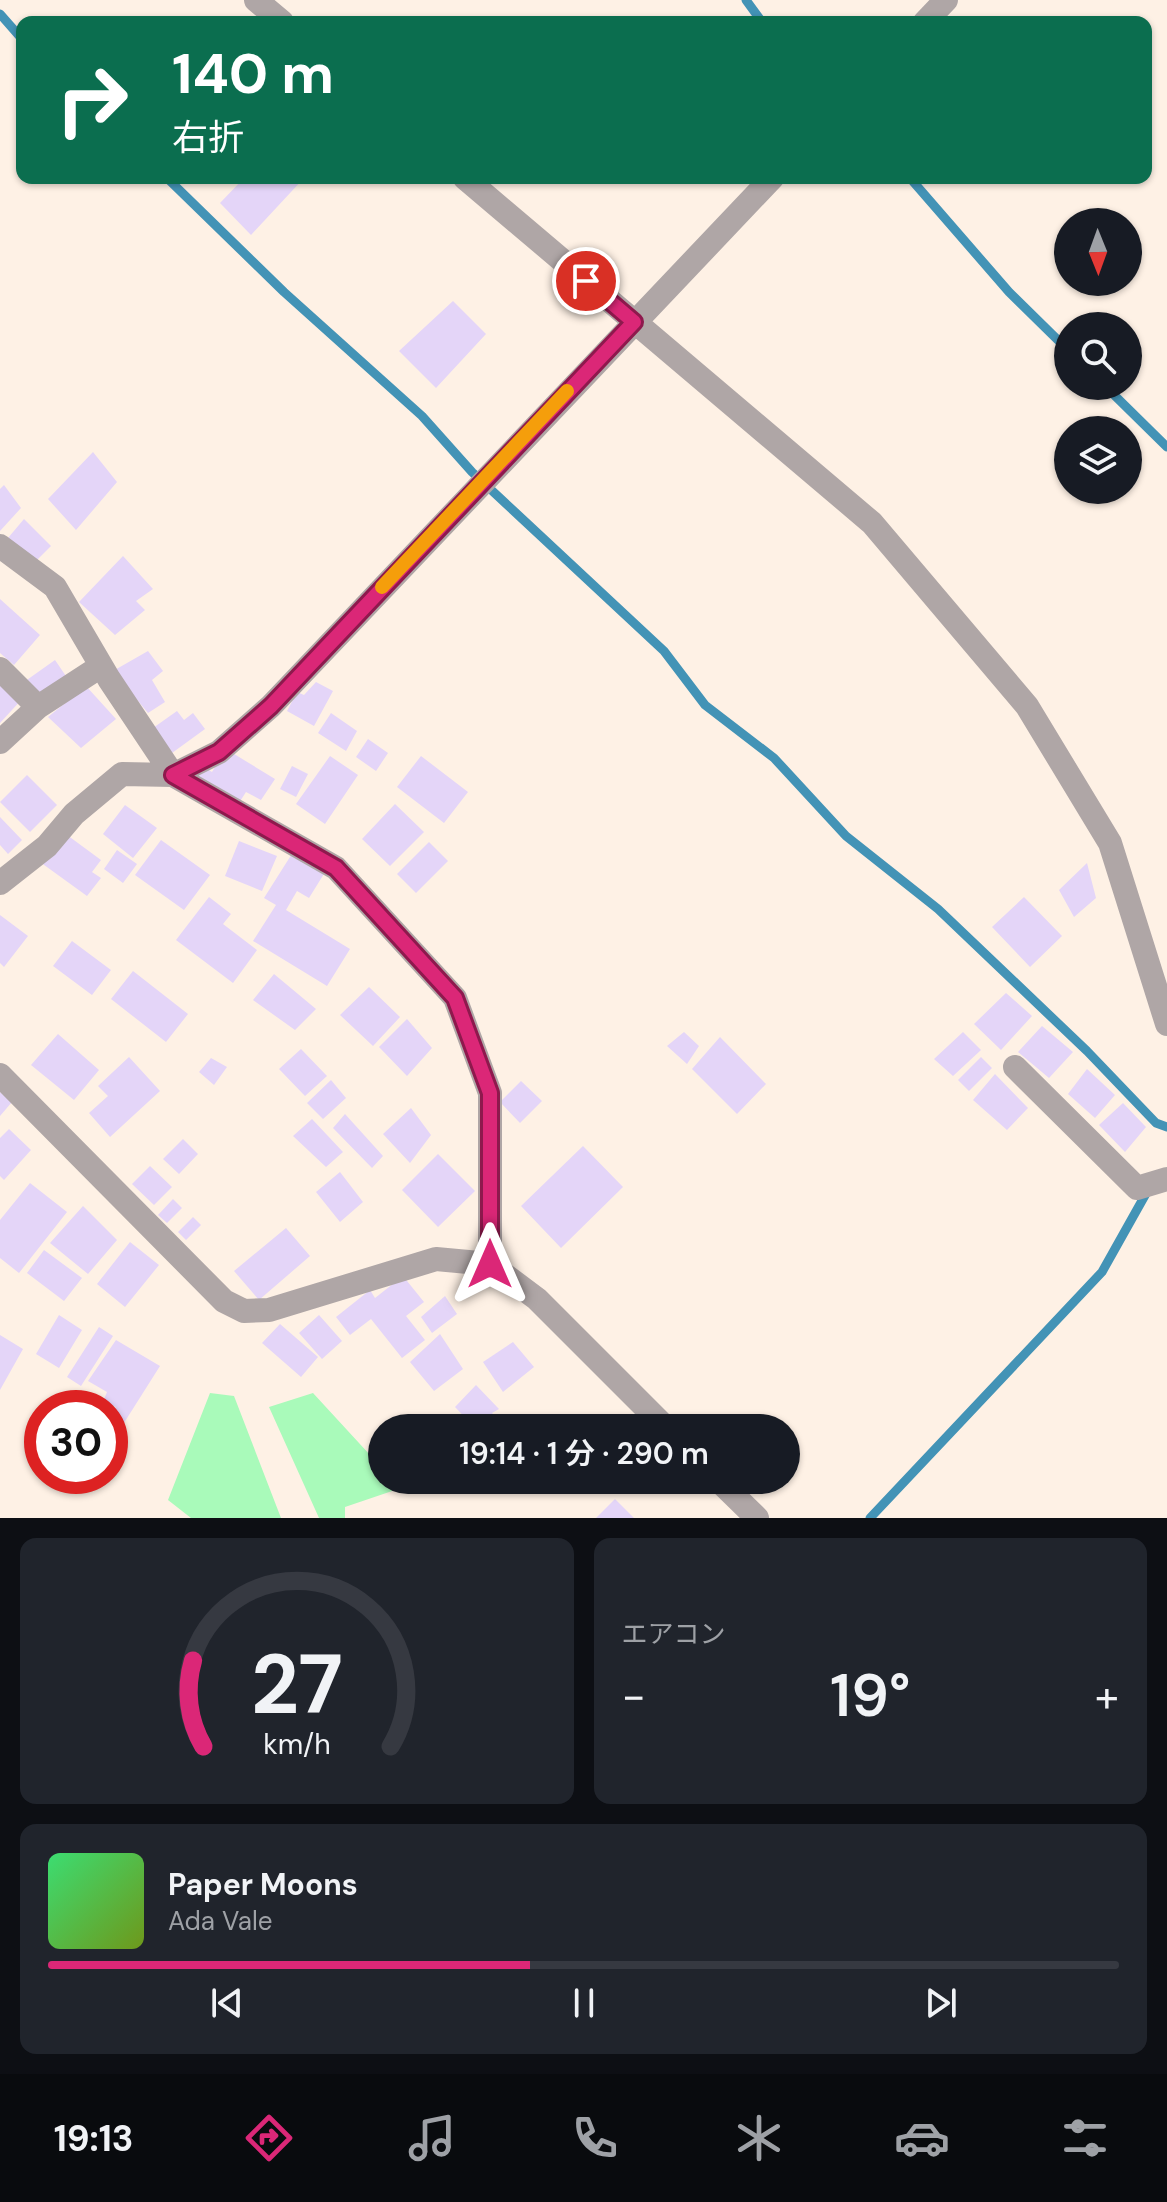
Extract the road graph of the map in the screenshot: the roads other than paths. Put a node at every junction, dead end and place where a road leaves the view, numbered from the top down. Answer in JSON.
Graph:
{"nodes":[{"id":1,"x":256,"y":0,"type":"edge"},
{"id":2,"x":946,"y":0,"type":"edge"},
{"id":3,"x":275,"y":16,"type":"edge"},
{"id":4,"x":931,"y":16,"type":"edge"},
{"id":5,"x":472,"y":184,"type":"edge"},
{"id":6,"x":766,"y":184,"type":"edge"},
{"id":7,"x":634,"y":322,"type":"junction"},
{"id":8,"x":0,"y":546,"type":"edge"},
{"id":9,"x":101,"y":666,"type":"junction"},
{"id":10,"x":0,"y":669,"type":"edge"},
{"id":11,"x":38,"y":707,"type":"junction"},
{"id":12,"x":0,"y":742,"type":"edge"},
{"id":13,"x":173,"y":775,"type":"junction"},
{"id":14,"x":0,"y":883,"type":"edge"},
{"id":15,"x":1167,"y":1024,"type":"edge"},
{"id":16,"x":1015,"y":1067,"type":"dead end"},
{"id":17,"x":0,"y":1075,"type":"edge"},
{"id":18,"x":1158,"y":1182,"type":"edge"},
{"id":19,"x":490,"y":1264,"type":"junction"},
{"id":20,"x":652,"y":1414,"type":"edge"},
{"id":21,"x":732,"y":1494,"type":"edge"},
{"id":22,"x":757,"y":1518,"type":"edge"}],
"edges":[{"from":1,"to":3,"type":"street"},
{"from":2,"to":4,"type":"street"},
{"from":5,"to":7,"type":"street"},
{"from":6,"to":7,"type":"street"},
{"from":7,"to":13,"type":"street"},
{"from":7,"to":15,"type":"street"},
{"from":8,"to":9,"type":"street"},
{"from":9,"to":11,"type":"street"},
{"from":9,"to":13,"type":"street"},
{"from":10,"to":11,"type":"street"},
{"from":11,"to":12,"type":"street"},
{"from":13,"to":14,"type":"street"},
{"from":13,"to":19,"type":"street"},
{"from":16,"to":18,"type":"street"},
{"from":17,"to":19,"type":"street"},
{"from":19,"to":20,"type":"street"},
{"from":21,"to":22,"type":"street"}]}
